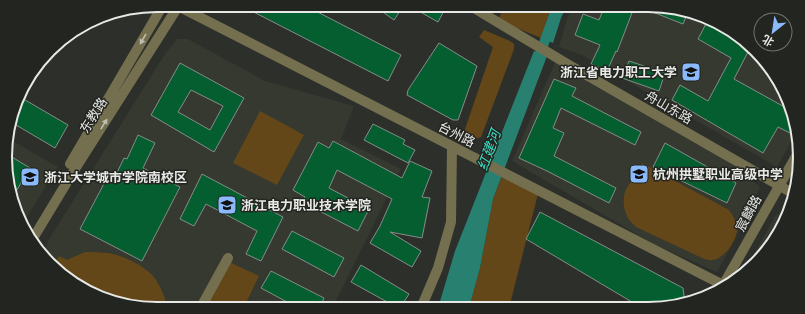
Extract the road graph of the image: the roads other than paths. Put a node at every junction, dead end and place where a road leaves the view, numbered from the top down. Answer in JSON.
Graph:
{"nodes":[{"id":1,"x":159,"y":12,"type":"edge"},
{"id":2,"x":173,"y":12,"type":"edge"},
{"id":3,"x":191,"y":12,"type":"edge"},
{"id":4,"x":481,"y":12,"type":"edge"},
{"id":5,"x":452,"y":146,"type":"junction"},
{"id":6,"x":793,"y":161,"type":"edge"},
{"id":7,"x":779,"y":185,"type":"junction"},
{"id":8,"x":789,"y":191,"type":"edge"},
{"id":9,"x":31,"y":229,"type":"edge"},
{"id":10,"x":35,"y":236,"type":"edge"},
{"id":11,"x":228,"y":258,"type":"dead end"},
{"id":12,"x":727,"y":279,"type":"edge"},
{"id":13,"x":718,"y":284,"type":"edge"},
{"id":14,"x":204,"y":302,"type":"edge"},
{"id":15,"x":424,"y":302,"type":"edge"}],
"edges":[{"from":1,"to":9,"type":"street","name":"东教路","one_way":true},
{"from":10,"to":2,"type":"street","name":"东教路","one_way":true},
{"from":3,"to":5,"type":"street","name":"台州路"},
{"from":4,"to":7,"type":"street","name":"舟山东路"},
{"from":5,"to":13,"type":"street","name":"台州路"},
{"from":5,"to":15,"type":"street"},
{"from":6,"to":7,"type":"street","name":"宸麟路"},
{"from":7,"to":8,"type":"street","name":"舟山东路"},
{"from":7,"to":12,"type":"street","name":"宸麟路"},
{"from":11,"to":14,"type":"street"}]}
